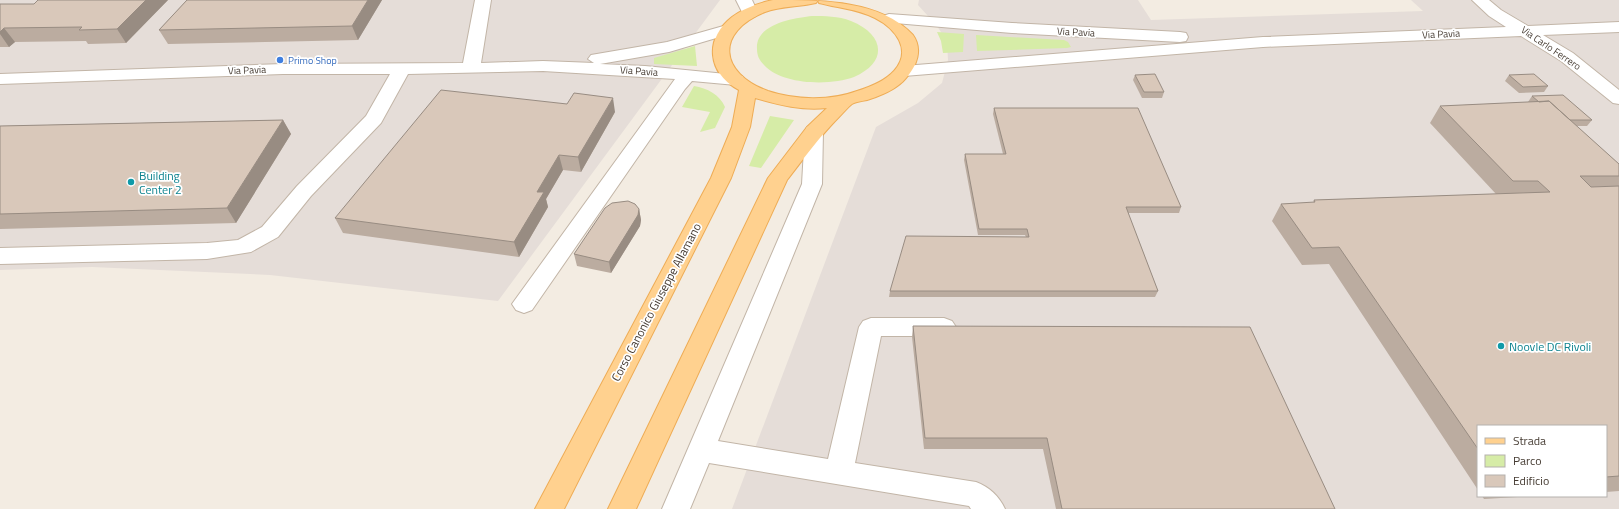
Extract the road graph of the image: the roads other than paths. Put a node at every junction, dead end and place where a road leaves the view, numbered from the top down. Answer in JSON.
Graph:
{"nodes":[{"id":1,"x":482,"y":0,"type":"edge"},
{"id":2,"x":793,"y":0,"type":"edge"},
{"id":3,"x":810,"y":0,"type":"edge"},
{"id":4,"x":825,"y":0,"type":"edge"},
{"id":5,"x":1480,"y":0,"type":"edge"},
{"id":6,"x":747,"y":7,"type":"edge"},
{"id":7,"x":879,"y":10,"type":"edge"},
{"id":8,"x":1619,"y":27,"type":"edge"},
{"id":9,"x":727,"y":30,"type":"junction"},
{"id":10,"x":1524,"y":30,"type":"junction"},
{"id":11,"x":1263,"y":42,"type":"junction"},
{"id":12,"x":542,"y":66,"type":"junction"},
{"id":13,"x":402,"y":68,"type":"junction"},
{"id":14,"x":471,"y":68,"type":"junction"},
{"id":15,"x":904,"y":71,"type":"junction"},
{"id":16,"x":688,"y":75,"type":"junction"},
{"id":17,"x":0,"y":79,"type":"edge"},
{"id":18,"x":742,"y":84,"type":"junction"},
{"id":19,"x":1619,"y":99,"type":"edge"},
{"id":20,"x":845,"y":101,"type":"junction"},
{"id":21,"x":814,"y":132,"type":"junction"},
{"id":22,"x":0,"y":256,"type":"edge"},
{"id":23,"x":524,"y":304,"type":"dead end"},
{"id":24,"x":965,"y":327,"type":"edge"},
{"id":25,"x":701,"y":450,"type":"junction"},
{"id":26,"x":839,"y":472,"type":"junction"},
{"id":27,"x":549,"y":509,"type":"edge"},
{"id":28,"x":622,"y":509,"type":"edge"},
{"id":29,"x":676,"y":509,"type":"edge"},
{"id":30,"x":991,"y":509,"type":"edge"}],
"edges":[{"from":1,"to":14,"type":"street"},
{"from":2,"to":3,"type":"main road"},
{"from":2,"to":6,"type":"main road"},
{"from":4,"to":7,"type":"main road"},
{"from":5,"to":10,"type":"street","name":"Via Carlo Ferrero"},
{"from":6,"to":9,"type":"main road"},
{"from":7,"to":11,"type":"street","name":"Via Pavia"},
{"from":7,"to":15,"type":"main road"},
{"from":8,"to":10,"type":"street","name":"Via Pavia"},
{"from":9,"to":12,"type":"street","name":"Via Pavia"},
{"from":9,"to":18,"type":"main road"},
{"from":10,"to":11,"type":"street","name":"Via Pavia"},
{"from":10,"to":19,"type":"street","name":"Via Carlo Ferrero"},
{"from":11,"to":15,"type":"street","name":"Via Pavia"},
{"from":12,"to":14,"type":"street","name":"Via Pavia"},
{"from":12,"to":16,"type":"street","name":"Via Pavia"},
{"from":13,"to":14,"type":"street","name":"Via Pavia"},
{"from":13,"to":17,"type":"street","name":"Via Pavia"},
{"from":13,"to":22,"type":"street"},
{"from":15,"to":20,"type":"main road"},
{"from":16,"to":18,"type":"street","name":"Via Pavia"},
{"from":16,"to":23,"type":"street"},
{"from":18,"to":20,"type":"main road"},
{"from":18,"to":27,"type":"main road","name":"Corso Canonico Giuseppe Allamano"},
{"from":20,"to":21,"type":"main road"},
{"from":21,"to":25,"type":"street"},
{"from":21,"to":28,"type":"main road"},
{"from":24,"to":26,"type":"street"},
{"from":25,"to":26,"type":"street"},
{"from":25,"to":29,"type":"street"},
{"from":26,"to":30,"type":"street"}]}
